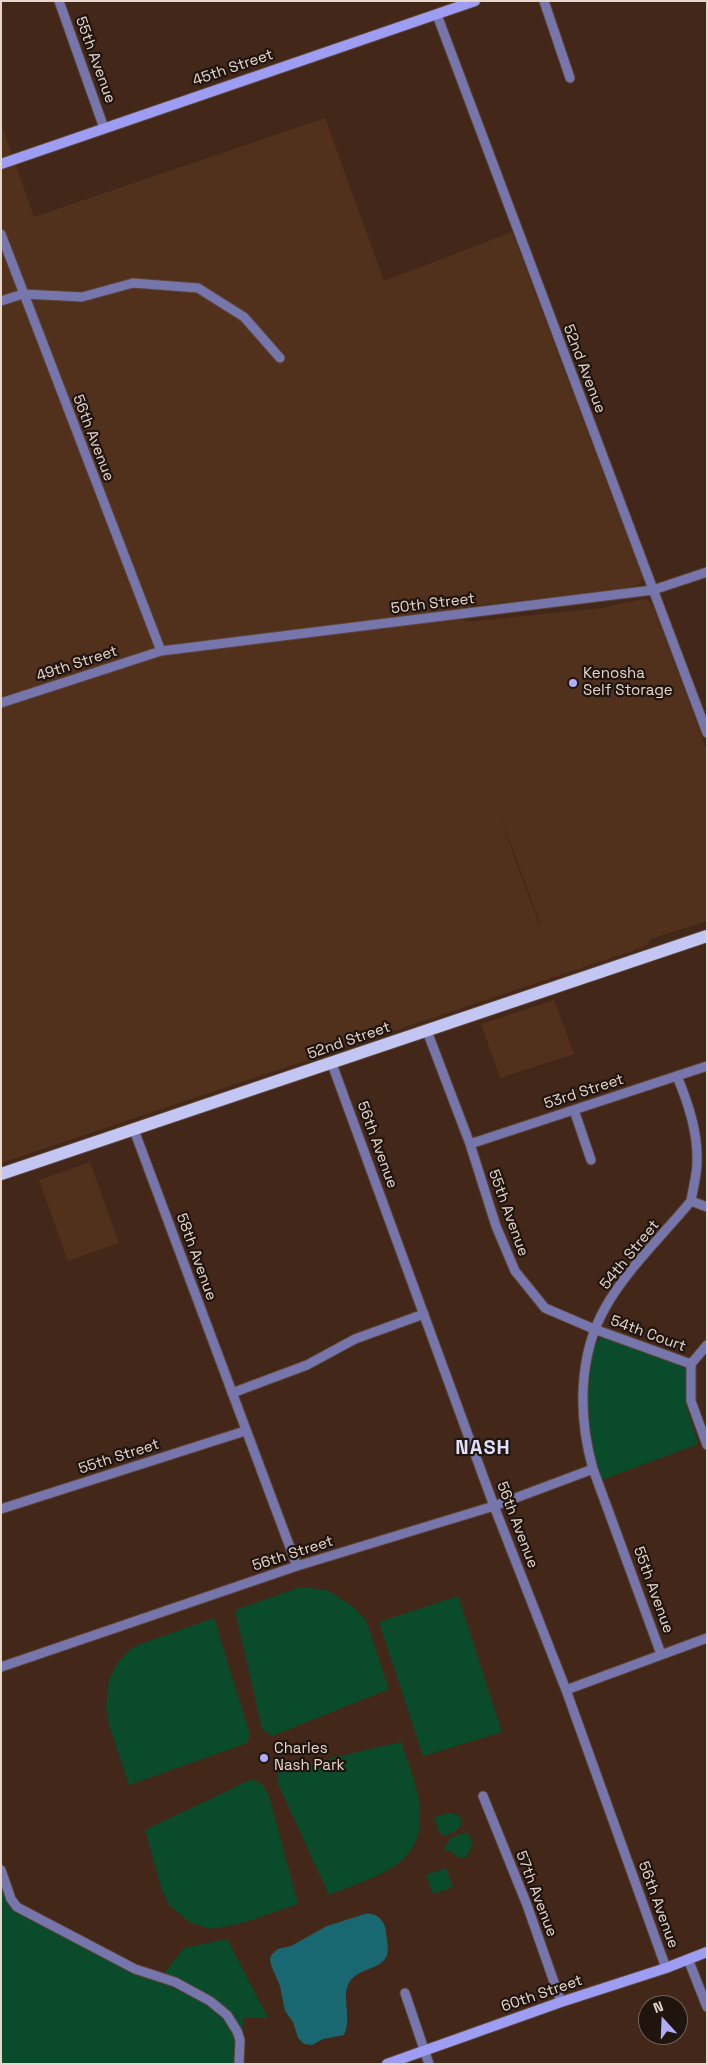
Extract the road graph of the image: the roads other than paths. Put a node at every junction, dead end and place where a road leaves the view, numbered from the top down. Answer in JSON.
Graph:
{"nodes":[{"id":1,"x":59,"y":1,"type":"edge"},
{"id":2,"x":475,"y":1,"type":"edge"},
{"id":3,"x":544,"y":1,"type":"edge"},
{"id":4,"x":436,"y":14,"type":"junction"},
{"id":5,"x":570,"y":78,"type":"dead end"},
{"id":6,"x":104,"y":128,"type":"junction"},
{"id":7,"x":1,"y":164,"type":"edge"},
{"id":8,"x":1,"y":234,"type":"edge"},
{"id":9,"x":23,"y":294,"type":"junction"},
{"id":10,"x":1,"y":301,"type":"edge"},
{"id":11,"x":280,"y":358,"type":"dead end"},
{"id":12,"x":707,"y":572,"type":"edge"},
{"id":13,"x":653,"y":590,"type":"junction"},
{"id":14,"x":161,"y":651,"type":"junction"},
{"id":15,"x":1,"y":703,"type":"edge"},
{"id":16,"x":707,"y":733,"type":"edge"},
{"id":17,"x":707,"y":936,"type":"edge"},
{"id":18,"x":427,"y":1031,"type":"junction"},
{"id":19,"x":332,"y":1064,"type":"junction"},
{"id":20,"x":707,"y":1066,"type":"edge"},
{"id":21,"x":677,"y":1076,"type":"junction"},
{"id":22,"x":574,"y":1110,"type":"junction"},
{"id":23,"x":134,"y":1130,"type":"junction"},
{"id":24,"x":470,"y":1144,"type":"junction"},
{"id":25,"x":591,"y":1160,"type":"dead end"},
{"id":26,"x":1,"y":1174,"type":"edge"},
{"id":27,"x":691,"y":1201,"type":"junction"},
{"id":28,"x":707,"y":1207,"type":"edge"},
{"id":29,"x":424,"y":1314,"type":"junction"},
{"id":30,"x":594,"y":1329,"type":"junction"},
{"id":31,"x":707,"y":1345,"type":"edge"},
{"id":32,"x":691,"y":1364,"type":"junction"},
{"id":33,"x":232,"y":1393,"type":"junction"},
{"id":34,"x":245,"y":1431,"type":"junction"},
{"id":35,"x":707,"y":1445,"type":"edge"},
{"id":36,"x":593,"y":1469,"type":"junction"},
{"id":37,"x":494,"y":1506,"type":"junction"},
{"id":38,"x":1,"y":1509,"type":"edge"},
{"id":39,"x":297,"y":1566,"type":"junction"},
{"id":40,"x":707,"y":1638,"type":"edge"},
{"id":41,"x":661,"y":1654,"type":"junction"},
{"id":42,"x":1,"y":1667,"type":"edge"},
{"id":43,"x":566,"y":1690,"type":"junction"},
{"id":44,"x":484,"y":1796,"type":"dead end"},
{"id":45,"x":1,"y":1870,"type":"edge"},
{"id":46,"x":707,"y":1952,"type":"edge"},
{"id":47,"x":688,"y":1958,"type":"junction"},
{"id":48,"x":666,"y":1968,"type":"junction"},
{"id":49,"x":405,"y":1993,"type":"dead end"},
{"id":50,"x":561,"y":2002,"type":"junction"},
{"id":51,"x":707,"y":2007,"type":"edge"},
{"id":52,"x":424,"y":2051,"type":"junction"},
{"id":53,"x":239,"y":2064,"type":"edge"},
{"id":54,"x":387,"y":2064,"type":"edge"},
{"id":55,"x":429,"y":2064,"type":"edge"}],
"edges":[{"from":1,"to":6,"type":"street","name":"55th Avenue"},
{"from":2,"to":4,"type":"street","name":"45th Street"},
{"from":3,"to":5,"type":"street"},
{"from":4,"to":6,"type":"street","name":"45th Street"},
{"from":4,"to":13,"type":"street","name":"52nd Avenue"},
{"from":6,"to":7,"type":"street","name":"45th Street"},
{"from":8,"to":9,"type":"street","name":"56th Avenue"},
{"from":9,"to":10,"type":"street"},
{"from":9,"to":11,"type":"street"},
{"from":9,"to":14,"type":"street","name":"56th Avenue"},
{"from":12,"to":13,"type":"street","name":"50th Street"},
{"from":13,"to":14,"type":"street","name":"50th Street"},
{"from":13,"to":16,"type":"street","name":"52nd Avenue"},
{"from":14,"to":15,"type":"street","name":"49th Street"},
{"from":17,"to":18,"type":"main road","name":"52nd Street"},
{"from":18,"to":19,"type":"main road","name":"52nd Street"},
{"from":18,"to":24,"type":"street","name":"55th Avenue"},
{"from":19,"to":23,"type":"main road","name":"52nd Street"},
{"from":19,"to":29,"type":"street","name":"56th Avenue"},
{"from":20,"to":21,"type":"street","name":"53rd Street"},
{"from":21,"to":22,"type":"street","name":"53rd Street"},
{"from":21,"to":27,"type":"street"},
{"from":22,"to":24,"type":"street","name":"53rd Street"},
{"from":22,"to":25,"type":"street"},
{"from":23,"to":26,"type":"main road","name":"52nd Street"},
{"from":23,"to":33,"type":"street","name":"58th Avenue"},
{"from":24,"to":30,"type":"street","name":"55th Avenue"},
{"from":27,"to":28,"type":"street"},
{"from":27,"to":30,"type":"street","name":"54th Street"},
{"from":29,"to":33,"type":"street"},
{"from":29,"to":37,"type":"street","name":"56th Avenue"},
{"from":30,"to":32,"type":"street","name":"54th Court"},
{"from":30,"to":36,"type":"street","name":"55th Avenue"},
{"from":31,"to":32,"type":"street"},
{"from":32,"to":35,"type":"street"},
{"from":33,"to":34,"type":"street","name":"58th Avenue"},
{"from":34,"to":38,"type":"street","name":"55th Street"},
{"from":34,"to":39,"type":"street","name":"58th Avenue"},
{"from":36,"to":37,"type":"street","name":"56th Street"},
{"from":36,"to":41,"type":"street","name":"55th Avenue"},
{"from":37,"to":39,"type":"street","name":"56th Street"},
{"from":37,"to":43,"type":"street","name":"56th Avenue"},
{"from":39,"to":42,"type":"street","name":"56th Street"},
{"from":40,"to":41,"type":"street"},
{"from":41,"to":43,"type":"street"},
{"from":43,"to":48,"type":"street","name":"56th Avenue"},
{"from":44,"to":50,"type":"street","name":"57th Avenue"},
{"from":45,"to":53,"type":"street"},
{"from":46,"to":47,"type":"street","name":"60th Street"},
{"from":47,"to":48,"type":"street","name":"60th Street"},
{"from":47,"to":51,"type":"street","name":"56th Avenue"},
{"from":48,"to":50,"type":"street","name":"60th Street"},
{"from":49,"to":52,"type":"street"},
{"from":50,"to":52,"type":"street","name":"60th Street"},
{"from":52,"to":54,"type":"street","name":"60th Street"},
{"from":52,"to":55,"type":"street"}]}
